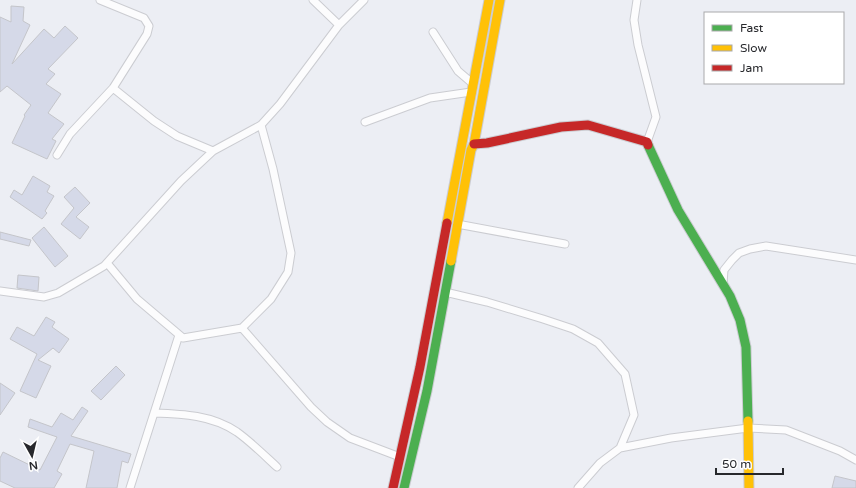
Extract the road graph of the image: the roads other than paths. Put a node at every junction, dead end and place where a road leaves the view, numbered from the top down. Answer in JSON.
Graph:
{"nodes":[{"id":1,"x":100,"y":0,"type":"edge"},
{"id":2,"x":313,"y":0,"type":"edge"},
{"id":3,"x":364,"y":0,"type":"edge"},
{"id":4,"x":489,"y":0,"type":"edge"},
{"id":5,"x":500,"y":0,"type":"edge"},
{"id":6,"x":637,"y":0,"type":"edge"},
{"id":7,"x":339,"y":25,"type":"junction"},
{"id":8,"x":433,"y":32,"type":"dead end"},
{"id":9,"x":113,"y":88,"type":"junction"},
{"id":10,"x":472,"y":88,"type":"junction"},
{"id":11,"x":365,"y":122,"type":"dead end"},
{"id":12,"x":261,"y":125,"type":"junction"},
{"id":13,"x":647,"y":142,"type":"junction"},
{"id":14,"x":474,"y":144,"type":"junction"},
{"id":15,"x":213,"y":151,"type":"junction"},
{"id":16,"x":57,"y":155,"type":"dead end"},
{"id":17,"x":458,"y":224,"type":"junction"},
{"id":18,"x":565,"y":244,"type":"dead end"},
{"id":19,"x":856,"y":260,"type":"edge"},
{"id":20,"x":107,"y":263,"type":"junction"},
{"id":21,"x":723,"y":284,"type":"junction"},
{"id":22,"x":0,"y":291,"type":"edge"},
{"id":23,"x":445,"y":292,"type":"junction"},
{"id":24,"x":242,"y":328,"type":"junction"},
{"id":25,"x":179,"y":335,"type":"junction"},
{"id":26,"x":154,"y":413,"type":"junction"},
{"id":27,"x":748,"y":428,"type":"junction"},
{"id":28,"x":620,"y":448,"type":"junction"},
{"id":29,"x":400,"y":457,"type":"junction"},
{"id":30,"x":856,"y":460,"type":"edge"},
{"id":31,"x":277,"y":467,"type":"dead end"},
{"id":32,"x":130,"y":488,"type":"edge"},
{"id":33,"x":393,"y":488,"type":"edge"},
{"id":34,"x":404,"y":488,"type":"edge"},
{"id":35,"x":578,"y":488,"type":"edge"},
{"id":36,"x":749,"y":488,"type":"edge"}],
"edges":[{"from":1,"to":9,"type":"street"},
{"from":2,"to":7,"type":"street"},
{"from":3,"to":7,"type":"street"},
{"from":4,"to":10,"type":"main road"},
{"from":5,"to":14,"type":"main road"},
{"from":6,"to":13,"type":"street"},
{"from":7,"to":12,"type":"street"},
{"from":8,"to":10,"type":"street"},
{"from":9,"to":15,"type":"street"},
{"from":9,"to":16,"type":"street"},
{"from":10,"to":11,"type":"street"},
{"from":10,"to":29,"type":"main road"},
{"from":12,"to":15,"type":"street"},
{"from":12,"to":24,"type":"street"},
{"from":13,"to":14,"type":"main road"},
{"from":13,"to":21,"type":"main road"},
{"from":14,"to":17,"type":"main road"},
{"from":15,"to":20,"type":"street"},
{"from":17,"to":18,"type":"street"},
{"from":17,"to":23,"type":"main road"},
{"from":19,"to":21,"type":"street"},
{"from":20,"to":22,"type":"street"},
{"from":20,"to":25,"type":"street"},
{"from":21,"to":27,"type":"main road"},
{"from":23,"to":28,"type":"street"},
{"from":23,"to":34,"type":"main road"},
{"from":24,"to":25,"type":"street"},
{"from":24,"to":29,"type":"street"},
{"from":25,"to":26,"type":"street"},
{"from":26,"to":31,"type":"street"},
{"from":26,"to":32,"type":"street"},
{"from":27,"to":28,"type":"street"},
{"from":27,"to":30,"type":"street"},
{"from":27,"to":36,"type":"main road"},
{"from":28,"to":35,"type":"street"},
{"from":29,"to":33,"type":"main road"}]}
